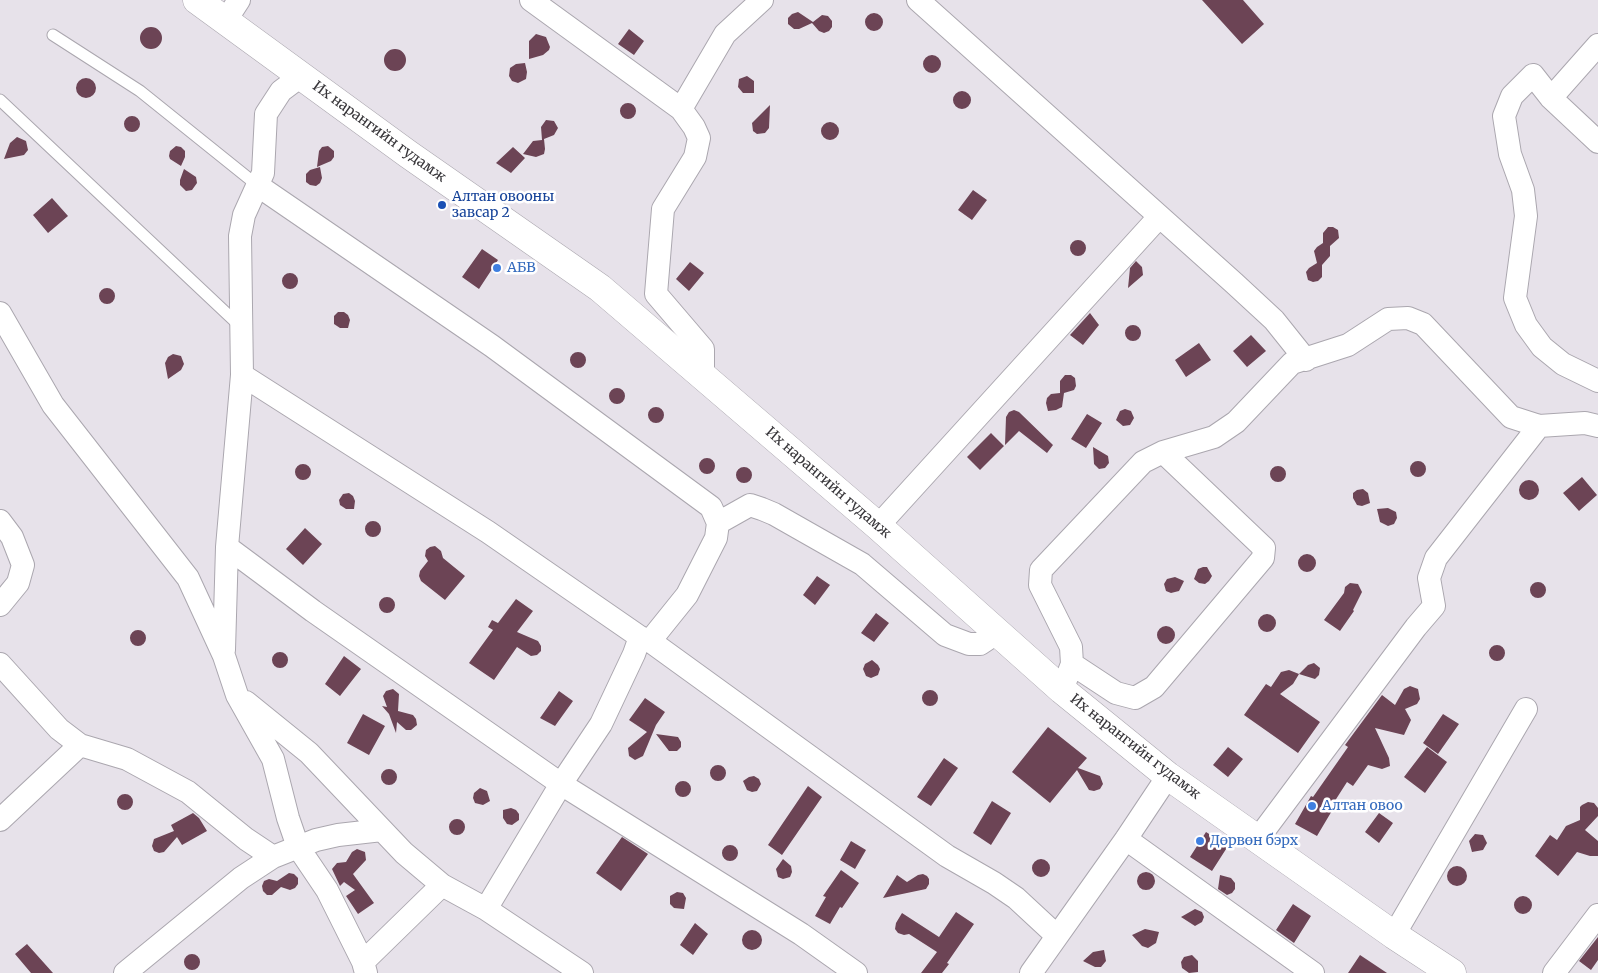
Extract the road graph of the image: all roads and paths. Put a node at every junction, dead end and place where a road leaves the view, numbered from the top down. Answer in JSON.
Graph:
{"nodes":[{"id":1,"x":198,"y":0,"type":"edge"},
{"id":2,"x":531,"y":0,"type":"edge"},
{"id":3,"x":762,"y":0,"type":"edge"},
{"id":4,"x":918,"y":0,"type":"edge"},
{"id":5,"x":233,"y":10,"type":"edge"},
{"id":6,"x":54,"y":35,"type":"dead end"},
{"id":7,"x":1598,"y":45,"type":"edge"},
{"id":8,"x":301,"y":76,"type":"junction"},
{"id":9,"x":1551,"y":98,"type":"junction"},
{"id":10,"x":0,"y":100,"type":"edge"},
{"id":11,"x":681,"y":109,"type":"junction"},
{"id":12,"x":1598,"y":142,"type":"edge"},
{"id":13,"x":257,"y":185,"type":"junction"},
{"id":14,"x":1159,"y":217,"type":"junction"},
{"id":15,"x":0,"y":314,"type":"edge"},
{"id":16,"x":241,"y":327,"type":"junction"},
{"id":17,"x":1306,"y":360,"type":"junction"},
{"id":18,"x":242,"y":375,"type":"junction"},
{"id":19,"x":703,"y":375,"type":"junction"},
{"id":20,"x":1598,"y":381,"type":"edge"},
{"id":21,"x":1539,"y":426,"type":"junction"},
{"id":22,"x":1598,"y":426,"type":"edge"},
{"id":23,"x":1163,"y":452,"type":"junction"},
{"id":24,"x":0,"y":521,"type":"edge"},
{"id":25,"x":718,"y":523,"type":"junction"},
{"id":26,"x":878,"y":526,"type":"junction"},
{"id":27,"x":227,"y":547,"type":"junction"},
{"id":28,"x":0,"y":605,"type":"edge"},
{"id":29,"x":998,"y":632,"type":"junction"},
{"id":30,"x":645,"y":639,"type":"junction"},
{"id":31,"x":224,"y":656,"type":"junction"},
{"id":32,"x":0,"y":664,"type":"edge"},
{"id":33,"x":1072,"y":664,"type":"junction"},
{"id":34,"x":1062,"y":690,"type":"junction"},
{"id":35,"x":237,"y":695,"type":"junction"},
{"id":36,"x":1526,"y":709,"type":"dead end"},
{"id":37,"x":80,"y":745,"type":"junction"},
{"id":38,"x":1168,"y":776,"type":"junction"},
{"id":39,"x":561,"y":784,"type":"junction"},
{"id":40,"x":0,"y":820,"type":"edge"},
{"id":41,"x":382,"y":830,"type":"junction"},
{"id":42,"x":1126,"y":839,"type":"junction"},
{"id":43,"x":1257,"y":840,"type":"junction"},
{"id":44,"x":298,"y":847,"type":"junction"},
{"id":45,"x":273,"y":857,"type":"junction"},
{"id":46,"x":442,"y":885,"type":"junction"},
{"id":47,"x":486,"y":909,"type":"junction"},
{"id":48,"x":1598,"y":915,"type":"edge"},
{"id":49,"x":1394,"y":935,"type":"junction"},
{"id":50,"x":1057,"y":936,"type":"junction"},
{"id":51,"x":364,"y":968,"type":"edge"},
{"id":52,"x":1308,"y":971,"type":"edge"},
{"id":53,"x":125,"y":973,"type":"edge"},
{"id":54,"x":582,"y":973,"type":"edge"},
{"id":55,"x":856,"y":973,"type":"edge"},
{"id":56,"x":1031,"y":973,"type":"edge"},
{"id":57,"x":1452,"y":973,"type":"edge"},
{"id":58,"x":1554,"y":973,"type":"edge"}],
"edges":[{"from":1,"to":5,"type":"main road","name":"Их нарангийн гудамж"},
{"from":2,"to":11,"type":"street"},
{"from":3,"to":11,"type":"street"},
{"from":4,"to":14,"type":"street"},
{"from":5,"to":8,"type":"main road","name":"Их нарангийн гудамж"},
{"from":6,"to":13,"type":"lane"},
{"from":7,"to":9,"type":"street"},
{"from":8,"to":13,"type":"street"},
{"from":8,"to":19,"type":"main road","name":"Их нарангийн гудамж"},
{"from":9,"to":12,"type":"street"},
{"from":9,"to":20,"type":"street"},
{"from":10,"to":16,"type":"lane"},
{"from":11,"to":19,"type":"street"},
{"from":13,"to":16,"type":"street"},
{"from":13,"to":25,"type":"street"},
{"from":14,"to":17,"type":"street"},
{"from":14,"to":26,"type":"street"},
{"from":15,"to":31,"type":"street"},
{"from":16,"to":18,"type":"street"},
{"from":17,"to":21,"type":"street"},
{"from":17,"to":23,"type":"street"},
{"from":18,"to":27,"type":"street"},
{"from":18,"to":30,"type":"street"},
{"from":19,"to":26,"type":"main road","name":"Их нарангийн гудамж"},
{"from":21,"to":22,"type":"street"},
{"from":21,"to":43,"type":"street"},
{"from":23,"to":33,"type":"street"},
{"from":23,"to":33,"type":"street"},
{"from":24,"to":28,"type":"street"},
{"from":25,"to":29,"type":"street"},
{"from":25,"to":30,"type":"street"},
{"from":26,"to":29,"type":"main road","name":"Их нарангийн гудамж"},
{"from":27,"to":31,"type":"street"},
{"from":27,"to":39,"type":"street"},
{"from":29,"to":34,"type":"main road","name":"Их нарангийн гудамж"},
{"from":30,"to":39,"type":"street"},
{"from":30,"to":50,"type":"street"},
{"from":31,"to":35,"type":"street"},
{"from":32,"to":37,"type":"street"},
{"from":33,"to":34,"type":"street"},
{"from":34,"to":38,"type":"main road","name":"Их нарангийн гудамж"},
{"from":35,"to":41,"type":"street"},
{"from":35,"to":44,"type":"street"},
{"from":36,"to":49,"type":"street"},
{"from":37,"to":40,"type":"street"},
{"from":37,"to":45,"type":"street"},
{"from":38,"to":42,"type":"street"},
{"from":38,"to":43,"type":"main road","name":"Их нарангийн гудамж"},
{"from":39,"to":47,"type":"street"},
{"from":39,"to":55,"type":"street"},
{"from":41,"to":44,"type":"street"},
{"from":41,"to":46,"type":"street"},
{"from":42,"to":50,"type":"street"},
{"from":42,"to":52,"type":"street"},
{"from":43,"to":49,"type":"main road","name":"Их нарангийн гудамж"},
{"from":44,"to":45,"type":"street"},
{"from":44,"to":51,"type":"street"},
{"from":45,"to":53,"type":"street"},
{"from":46,"to":47,"type":"street"},
{"from":46,"to":51,"type":"street"},
{"from":47,"to":54,"type":"street"},
{"from":48,"to":58,"type":"street"},
{"from":49,"to":57,"type":"main road","name":"Их нарангийн гудамж"},
{"from":50,"to":56,"type":"street"}]}
